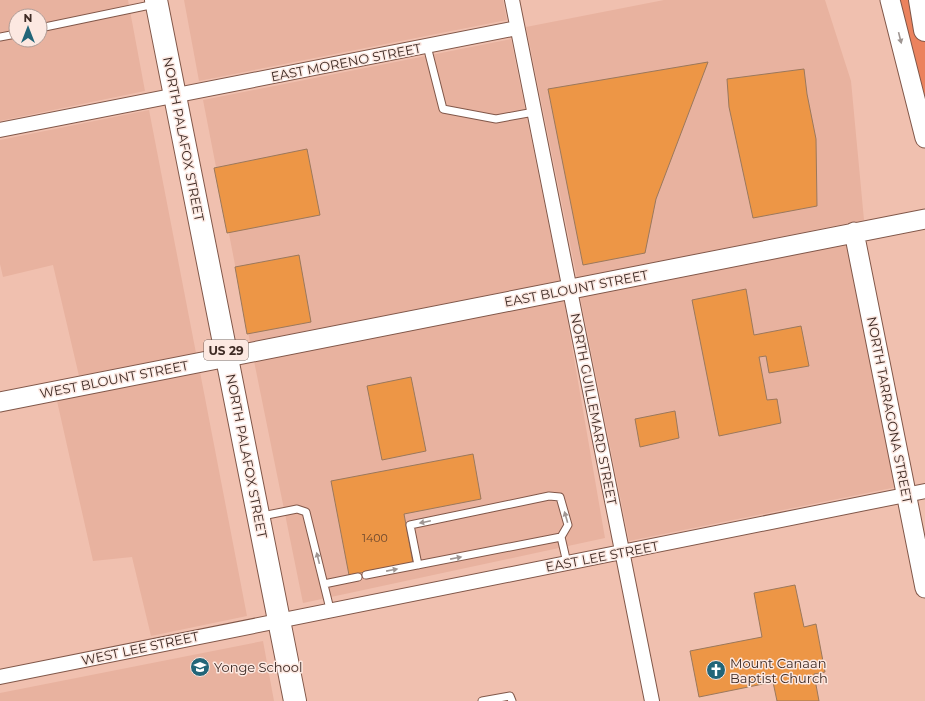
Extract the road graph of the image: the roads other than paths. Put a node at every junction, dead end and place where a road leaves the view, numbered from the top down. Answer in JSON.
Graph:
{"nodes":[{"id":1,"x":512,"y":0,"type":"edge"},
{"id":2,"x":890,"y":0,"type":"edge"},
{"id":3,"x":920,"y":0,"type":"edge"},
{"id":4,"x":160,"y":1,"type":"edge"},
{"id":5,"x":48,"y":26,"type":"edge"},
{"id":6,"x":518,"y":28,"type":"junction"},
{"id":7,"x":925,"y":30,"type":"edge"},
{"id":8,"x":427,"y":46,"type":"junction"},
{"id":9,"x":175,"y":95,"type":"junction"},
{"id":10,"x":534,"y":112,"type":"junction"},
{"id":11,"x":0,"y":130,"type":"edge"},
{"id":12,"x":925,"y":138,"type":"edge"},
{"id":13,"x":925,"y":219,"type":"edge"},
{"id":14,"x":854,"y":232,"type":"junction"},
{"id":15,"x":570,"y":289,"type":"junction"},
{"id":16,"x":227,"y":356,"type":"junction"},
{"id":17,"x":0,"y":402,"type":"edge"},
{"id":18,"x":925,"y":491,"type":"edge"},
{"id":19,"x":907,"y":495,"type":"junction"},
{"id":20,"x":259,"y":517,"type":"junction"},
{"id":21,"x":561,"y":537,"type":"junction"},
{"id":22,"x":622,"y":552,"type":"junction"},
{"id":23,"x":567,"y":563,"type":"junction"},
{"id":24,"x":418,"y":565,"type":"junction"},
{"id":25,"x":366,"y":575,"type":"dead end"},
{"id":26,"x":358,"y":577,"type":"dead end"},
{"id":27,"x":324,"y":584,"type":"junction"},
{"id":28,"x":925,"y":588,"type":"edge"},
{"id":29,"x":330,"y":609,"type":"junction"},
{"id":30,"x":279,"y":619,"type":"junction"},
{"id":31,"x":0,"y":676,"type":"edge"},
{"id":32,"x":511,"y":698,"type":"edge"},
{"id":33,"x":295,"y":701,"type":"edge"},
{"id":34,"x":482,"y":701,"type":"edge"},
{"id":35,"x":652,"y":701,"type":"edge"}],
"edges":[{"from":1,"to":6,"type":"street","name":"NORTH GUILLEMARD STREET"},
{"from":2,"to":12,"type":"street","one_way":true},
{"from":3,"to":7,"type":"main road"},
{"from":4,"to":5,"type":"lane"},
{"from":4,"to":9,"type":"main road","name":"NORTH PALAFOX STREET","number":"US 29"},
{"from":6,"to":8,"type":"street","name":"EAST MORENO STREET"},
{"from":6,"to":10,"type":"street","name":"NORTH GUILLEMARD STREET"},
{"from":8,"to":9,"type":"street","name":"EAST MORENO STREET"},
{"from":8,"to":10,"type":"lane"},
{"from":9,"to":11,"type":"street","name":"EAST MORENO STREET"},
{"from":9,"to":16,"type":"main road","name":"NORTH PALAFOX STREET","number":"US 29"},
{"from":10,"to":15,"type":"street","name":"NORTH GUILLEMARD STREET"},
{"from":13,"to":14,"type":"street","name":"EAST BLOUNT STREET"},
{"from":14,"to":15,"type":"street","name":"EAST BLOUNT STREET"},
{"from":14,"to":19,"type":"street","name":"NORTH TARRAGONA STREET"},
{"from":15,"to":16,"type":"street","name":"EAST BLOUNT STREET"},
{"from":15,"to":22,"type":"street","name":"NORTH GUILLEMARD STREET"},
{"from":16,"to":17,"type":"street","name":"WEST BLOUNT STREET"},
{"from":16,"to":20,"type":"main road","name":"NORTH PALAFOX STREET","number":"US 29"},
{"from":18,"to":19,"type":"street","name":"EAST LEE STREET"},
{"from":19,"to":22,"type":"street","name":"EAST LEE STREET"},
{"from":19,"to":28,"type":"street","name":"NORTH TARRAGONA STREET"},
{"from":27,"to":20,"type":"lane","one_way":true},
{"from":20,"to":30,"type":"main road","name":"NORTH PALAFOX STREET","number":"US 29"},
{"from":21,"to":23,"type":"lane"},
{"from":24,"to":21,"type":"lane","one_way":true},
{"from":21,"to":24,"type":"lane","one_way":true},
{"from":22,"to":23,"type":"street","name":"EAST LEE STREET"},
{"from":22,"to":35,"type":"street","name":"NORTH GUILLEMARD STREET"},
{"from":23,"to":29,"type":"street","name":"EAST LEE STREET"},
{"from":25,"to":24,"type":"lane","one_way":true},
{"from":26,"to":27,"type":"lane"},
{"from":27,"to":29,"type":"lane"},
{"from":29,"to":30,"type":"street","name":"EAST LEE STREET"},
{"from":30,"to":31,"type":"street","name":"WEST LEE STREET"},
{"from":30,"to":33,"type":"main road","name":"NORTH PALAFOX STREET","number":"US 29"},
{"from":32,"to":34,"type":"lane"}]}
